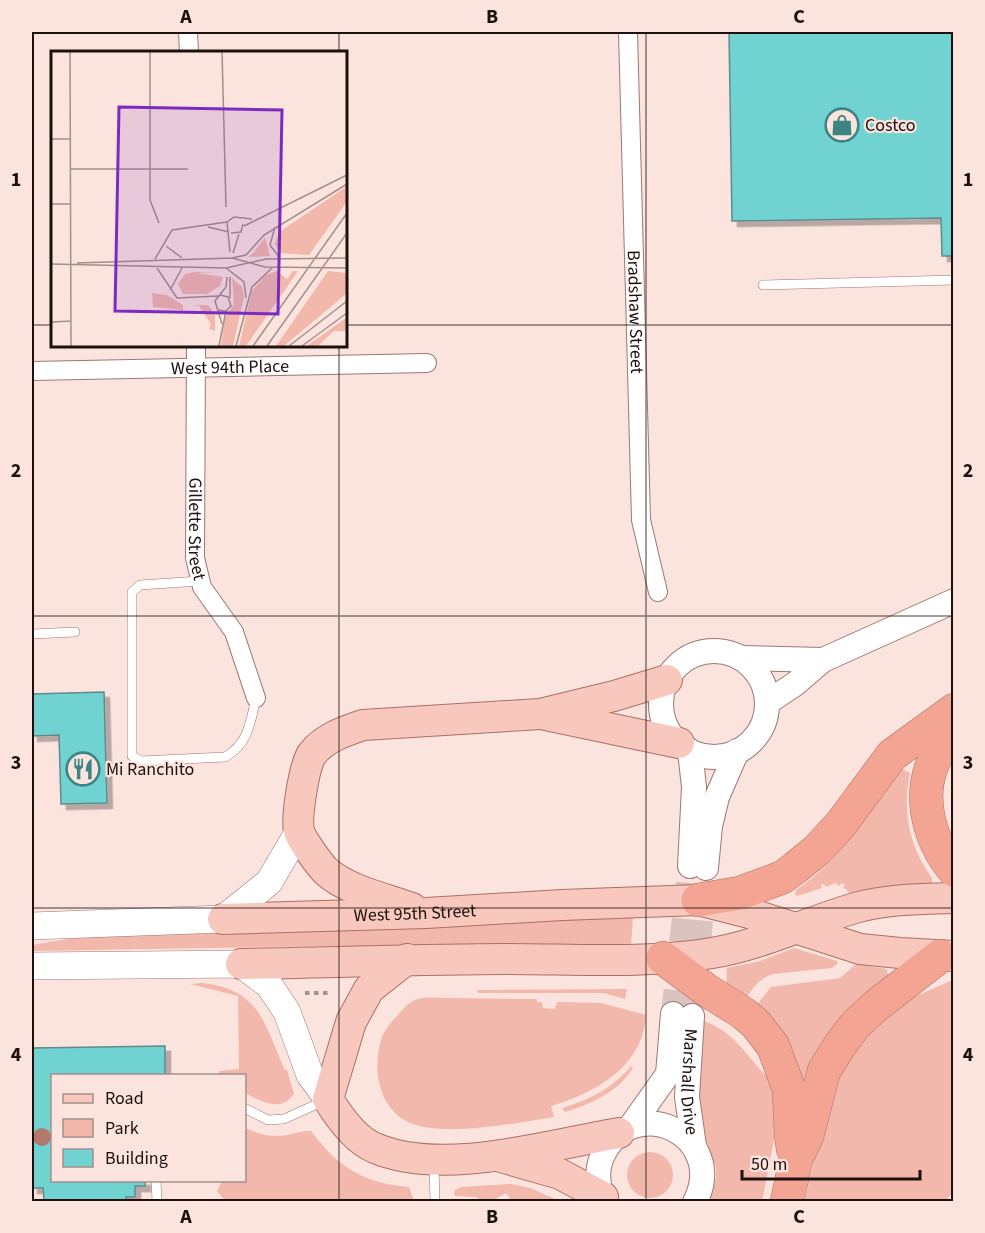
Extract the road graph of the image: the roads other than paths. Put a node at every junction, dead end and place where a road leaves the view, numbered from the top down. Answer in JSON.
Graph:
{"nodes":[{"id":1,"x":188,"y":32,"type":"edge"},
{"id":2,"x":628,"y":32,"type":"edge"},
{"id":3,"x":189,"y":51,"type":"edge"},
{"id":4,"x":954,"y":280,"type":"edge"},
{"id":5,"x":763,"y":285,"type":"dead end"},
{"id":6,"x":196,"y":346,"type":"edge"},
{"id":7,"x":427,"y":363,"type":"dead end"},
{"id":8,"x":196,"y":366,"type":"junction"},
{"id":9,"x":32,"y":371,"type":"edge"},
{"id":10,"x":200,"y":581,"type":"junction"},
{"id":11,"x":658,"y":592,"type":"dead end"},
{"id":12,"x":954,"y":601,"type":"edge"},
{"id":13,"x":75,"y":632,"type":"dead end"},
{"id":14,"x":32,"y":634,"type":"edge"},
{"id":15,"x":742,"y":658,"type":"junction"},
{"id":16,"x":823,"y":660,"type":"junction"},
{"id":17,"x":667,"y":680,"type":"junction"},
{"id":18,"x":256,"y":698,"type":"joint"},
{"id":19,"x":768,"y":702,"type":"junction"},
{"id":20,"x":954,"y":710,"type":"edge"},
{"id":21,"x":540,"y":714,"type":"junction"},
{"id":22,"x":954,"y":721,"type":"edge"},
{"id":23,"x":684,"y":747,"type":"junction"},
{"id":24,"x":737,"y":752,"type":"junction"},
{"id":25,"x":299,"y":831,"type":"junction"},
{"id":26,"x":954,"y":870,"type":"edge"},
{"id":27,"x":954,"y":897,"type":"edge"},
{"id":28,"x":698,"y":900,"type":"junction"},
{"id":29,"x":426,"y":913,"type":"junction"},
{"id":30,"x":223,"y":918,"type":"junction"},
{"id":31,"x":32,"y":926,"type":"edge"},
{"id":32,"x":793,"y":928,"type":"junction"},
{"id":33,"x":947,"y":956,"type":"edge"},
{"id":34,"x":663,"y":958,"type":"junction"},
{"id":35,"x":407,"y":959,"type":"junction"},
{"id":36,"x":241,"y":964,"type":"junction"},
{"id":37,"x":32,"y":966,"type":"edge"},
{"id":38,"x":328,"y":1099,"type":"junction"},
{"id":39,"x":246,"y":1109,"type":"edge"},
{"id":40,"x":625,"y":1130,"type":"junction"},
{"id":41,"x":694,"y":1146,"type":"junction"},
{"id":42,"x":495,"y":1156,"type":"junction"},
{"id":43,"x":796,"y":1159,"type":"junction"},
{"id":44,"x":434,"y":1160,"type":"junction"},
{"id":45,"x":156,"y":1182,"type":"edge"},
{"id":46,"x":604,"y":1199,"type":"edge"},
{"id":47,"x":157,"y":1202,"type":"edge"},
{"id":48,"x":435,"y":1202,"type":"edge"},
{"id":49,"x":695,"y":1202,"type":"edge"},
{"id":50,"x":787,"y":1202,"type":"edge"}],
"edges":[{"from":1,"to":3,"type":"street"},
{"from":2,"to":11,"type":"street","name":"Bradshaw Street"},
{"from":4,"to":5,"type":"lane"},
{"from":6,"to":8,"type":"street","name":"Gillette Street"},
{"from":7,"to":8,"type":"street","name":"West 94th Place"},
{"from":8,"to":9,"type":"street","name":"West 94th Place"},
{"from":8,"to":10,"type":"street","name":"Gillette Street"},
{"from":10,"to":18,"type":"street","name":"Gillette Street"},
{"from":10,"to":18,"type":"lane"},
{"from":12,"to":16,"type":"street"},
{"from":13,"to":14,"type":"lane"},
{"from":15,"to":16,"type":"street"},
{"from":15,"to":17,"type":"street"},
{"from":15,"to":19,"type":"street"},
{"from":16,"to":19,"type":"street"},
{"from":17,"to":21,"type":"main road"},
{"from":17,"to":23,"type":"street"},
{"from":19,"to":24,"type":"street"},
{"from":20,"to":28,"type":"highway"},
{"from":21,"to":23,"type":"main road"},
{"from":21,"to":25,"type":"main road"},
{"from":22,"to":26,"type":"highway"},
{"from":23,"to":24,"type":"street"},
{"from":23,"to":24,"type":"street"},
{"from":25,"to":29,"type":"main road"},
{"from":25,"to":30,"type":"main road"},
{"from":27,"to":32,"type":"main road"},
{"from":28,"to":29,"type":"main road","name":"West 95th Street"},
{"from":28,"to":32,"type":"main road","name":"West 95th Street"},
{"from":29,"to":30,"type":"main road","name":"West 95th Street"},
{"from":30,"to":31,"type":"main road","name":"West 95th Street"},
{"from":32,"to":33,"type":"main road","name":"West 95th Street"},
{"from":32,"to":34,"type":"main road"},
{"from":33,"to":43,"type":"highway"},
{"from":34,"to":35,"type":"main road"},
{"from":34,"to":43,"type":"highway"},
{"from":35,"to":36,"type":"main road"},
{"from":35,"to":38,"type":"main road"},
{"from":36,"to":37,"type":"main road"},
{"from":36,"to":38,"type":"main road"},
{"from":38,"to":39,"type":"lane"},
{"from":38,"to":44,"type":"main road"},
{"from":40,"to":41,"type":"street"},
{"from":40,"to":41,"type":"street","name":"Marshall Drive"},
{"from":40,"to":42,"type":"main road"},
{"from":40,"to":46,"type":"street","name":"Marshall Drive"},
{"from":41,"to":49,"type":"street","name":"Marshall Drive"},
{"from":42,"to":44,"type":"main road"},
{"from":42,"to":46,"type":"main road"},
{"from":43,"to":50,"type":"highway"},
{"from":44,"to":48,"type":"lane"},
{"from":45,"to":47,"type":"lane"}]}
